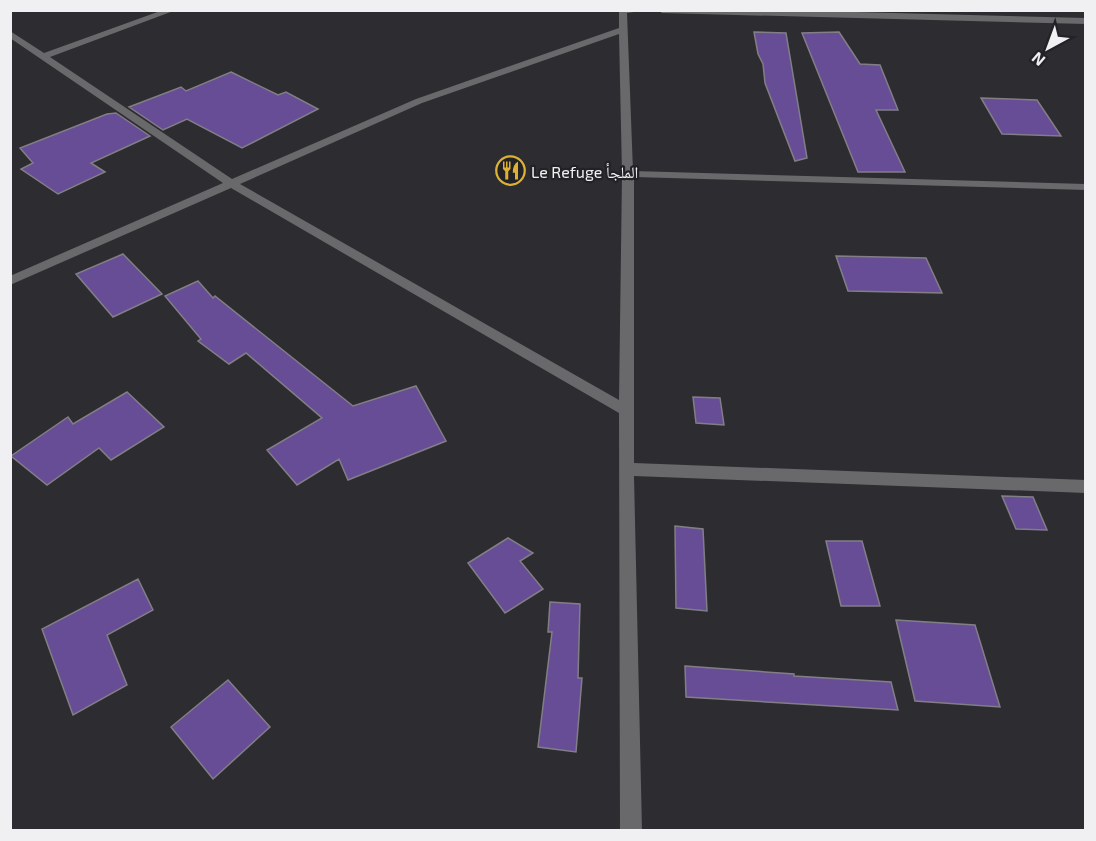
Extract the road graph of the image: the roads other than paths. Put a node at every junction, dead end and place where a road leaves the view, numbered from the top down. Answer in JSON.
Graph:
{"nodes":[{"id":1,"x":172,"y":10,"type":"edge"},
{"id":2,"x":643,"y":10,"type":"edge"},
{"id":3,"x":662,"y":10,"type":"edge"},
{"id":4,"x":623,"y":11,"type":"edge"},
{"id":5,"x":1086,"y":21,"type":"edge"},
{"id":6,"x":622,"y":30,"type":"junction"},
{"id":7,"x":10,"y":34,"type":"edge"},
{"id":8,"x":44,"y":56,"type":"junction"},
{"id":9,"x":628,"y":174,"type":"junction"},
{"id":10,"x":230,"y":183,"type":"junction"},
{"id":11,"x":1086,"y":187,"type":"edge"},
{"id":12,"x":10,"y":280,"type":"edge"},
{"id":13,"x":627,"y":411,"type":"junction"},
{"id":14,"x":626,"y":469,"type":"junction"},
{"id":15,"x":1086,"y":487,"type":"edge"},
{"id":16,"x":631,"y":831,"type":"edge"}],
"edges":[{"from":1,"to":8,"type":"street"},
{"from":2,"to":4,"type":"street"},
{"from":3,"to":5,"type":"street"},
{"from":4,"to":6,"type":"street"},
{"from":6,"to":9,"type":"street"},
{"from":6,"to":10,"type":"street"},
{"from":7,"to":8,"type":"street"},
{"from":8,"to":10,"type":"street"},
{"from":9,"to":11,"type":"street"},
{"from":9,"to":13,"type":"street"},
{"from":10,"to":12,"type":"street"},
{"from":10,"to":13,"type":"street"},
{"from":13,"to":14,"type":"street"},
{"from":14,"to":15,"type":"street"},
{"from":14,"to":16,"type":"street"}]}
